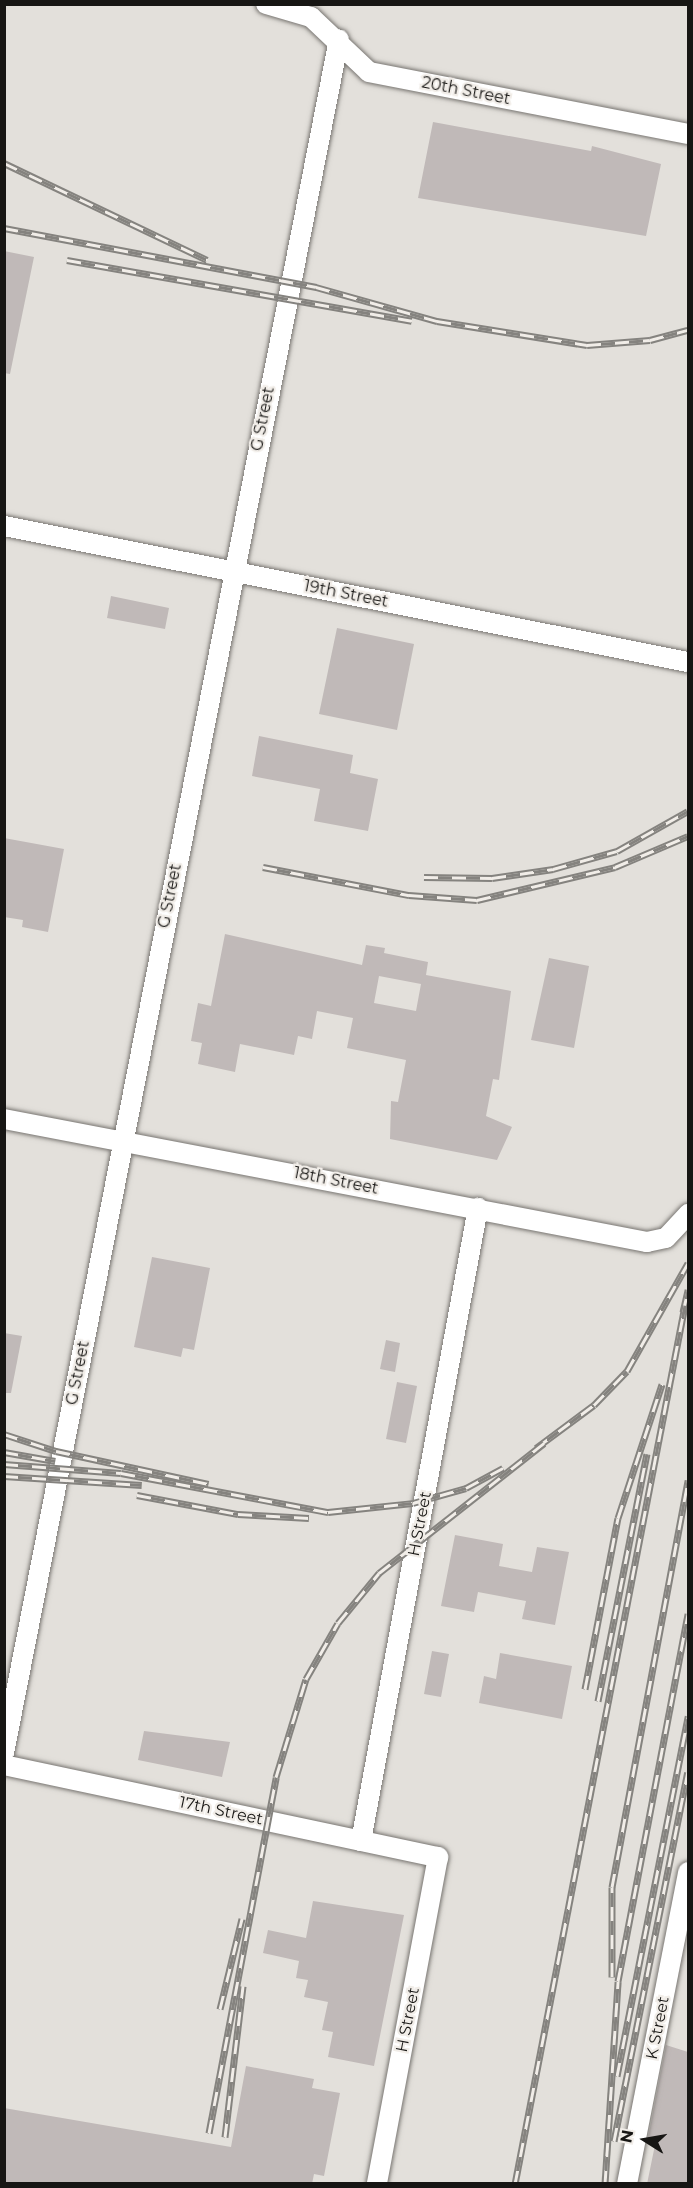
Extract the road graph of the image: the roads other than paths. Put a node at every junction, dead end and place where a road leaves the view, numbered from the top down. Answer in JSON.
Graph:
{"nodes":[{"id":1,"x":266,"y":4,"type":"edge"},
{"id":2,"x":339,"y":39,"type":"junction"},
{"id":3,"x":688,"y":134,"type":"edge"},
{"id":4,"x":4,"y":526,"type":"edge"},
{"id":5,"x":232,"y":572,"type":"junction"},
{"id":6,"x":688,"y":662,"type":"edge"},
{"id":7,"x":4,"y":1119,"type":"edge"},
{"id":8,"x":123,"y":1142,"type":"junction"},
{"id":9,"x":478,"y":1208,"type":"junction"},
{"id":10,"x":688,"y":1214,"type":"edge"},
{"id":11,"x":4,"y":1753,"type":"edge"},
{"id":12,"x":4,"y":1765,"type":"edge"},
{"id":13,"x":361,"y":1840,"type":"junction"},
{"id":14,"x":438,"y":1857,"type":"joint"},
{"id":15,"x":688,"y":1872,"type":"edge"},
{"id":16,"x":377,"y":2184,"type":"edge"},
{"id":17,"x":627,"y":2184,"type":"edge"}],
"edges":[{"from":1,"to":2,"type":"lane","name":"20th Street"},
{"from":2,"to":3,"type":"lane","name":"20th Street"},
{"from":2,"to":5,"type":"lane","name":"G Street"},
{"from":4,"to":5,"type":"lane","name":"19th Street"},
{"from":5,"to":6,"type":"lane","name":"19th Street"},
{"from":5,"to":8,"type":"lane","name":"G Street"},
{"from":7,"to":8,"type":"lane","name":"18th Street"},
{"from":8,"to":9,"type":"lane","name":"18th Street"},
{"from":8,"to":11,"type":"lane","name":"G Street"},
{"from":9,"to":10,"type":"lane","name":"18th Street"},
{"from":9,"to":13,"type":"lane","name":"H Street"},
{"from":12,"to":13,"type":"lane","name":"17th Street"},
{"from":13,"to":14,"type":"lane","name":"17th Street"},
{"from":14,"to":16,"type":"lane","name":"H Street"},
{"from":15,"to":17,"type":"lane","name":"K Street"}]}
